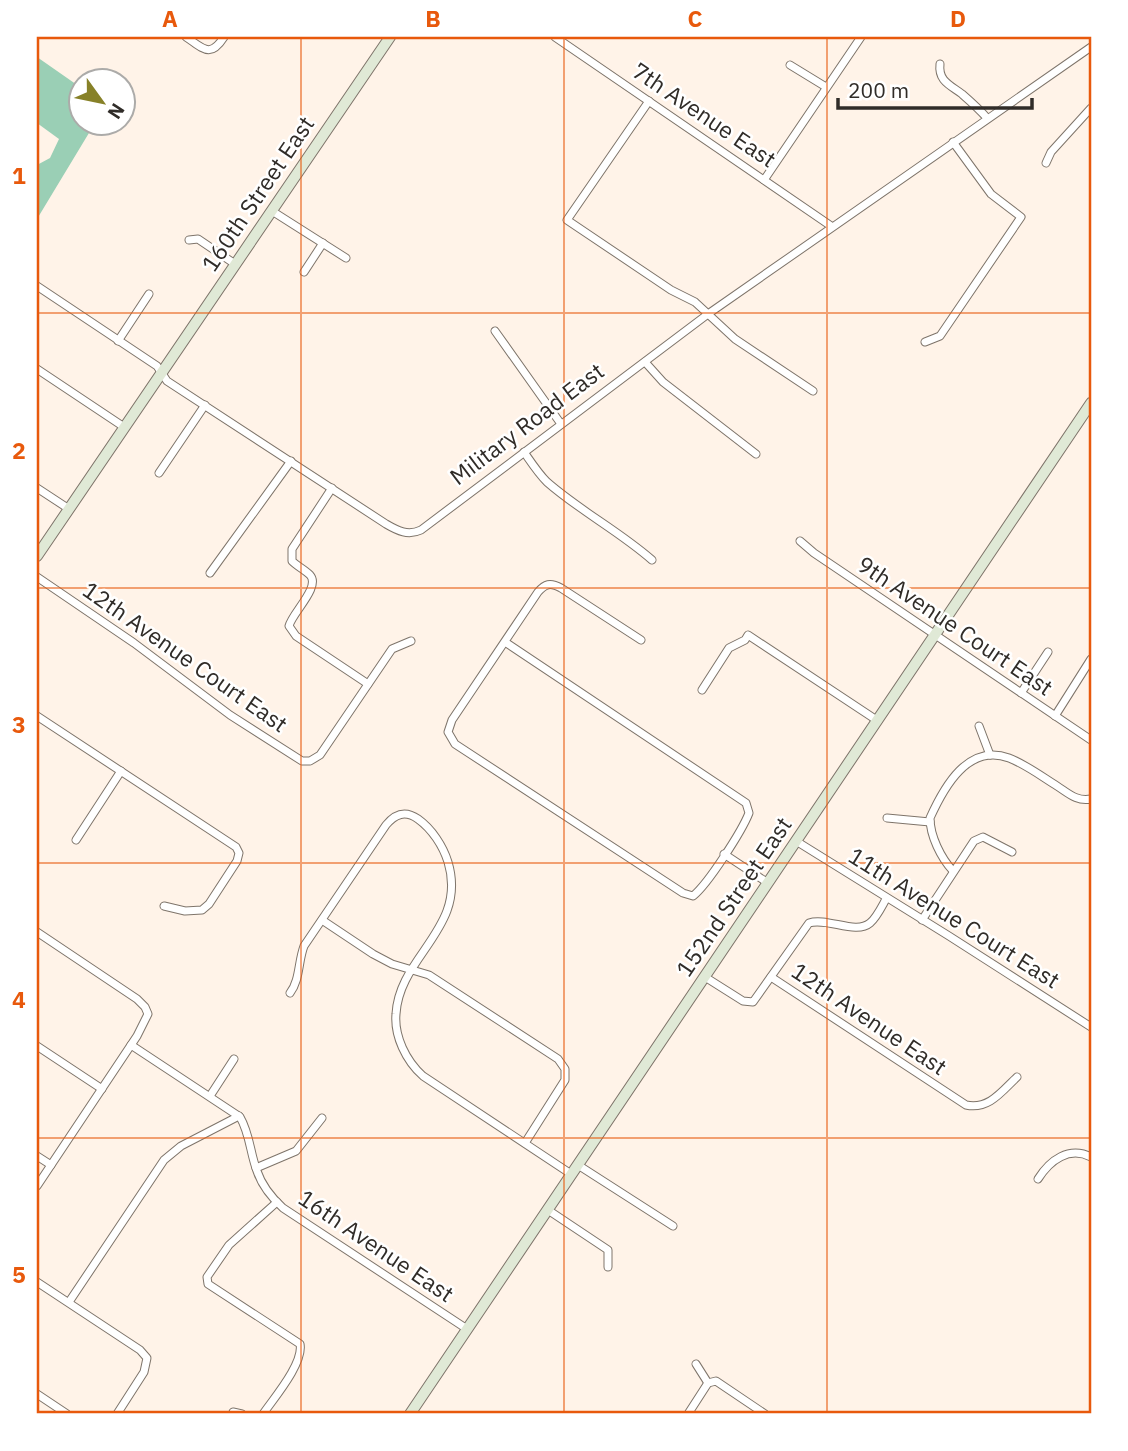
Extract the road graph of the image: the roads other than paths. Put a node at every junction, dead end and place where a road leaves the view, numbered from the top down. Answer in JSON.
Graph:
{"nodes":[{"id":1,"x":186,"y":37,"type":"edge"},
{"id":2,"x":224,"y":37,"type":"edge"},
{"id":3,"x":390,"y":37,"type":"edge"},
{"id":4,"x":555,"y":37,"type":"edge"},
{"id":5,"x":861,"y":37,"type":"edge"},
{"id":6,"x":1090,"y":49,"type":"edge"},
{"id":7,"x":940,"y":64,"type":"dead end"},
{"id":8,"x":790,"y":65,"type":"dead end"},
{"id":9,"x":826,"y":87,"type":"junction"},
{"id":10,"x":649,"y":101,"type":"junction"},
{"id":11,"x":1091,"y":108,"type":"edge"},
{"id":12,"x":986,"y":118,"type":"junction"},
{"id":13,"x":953,"y":142,"type":"junction"},
{"id":14,"x":1046,"y":163,"type":"dead end"},
{"id":15,"x":764,"y":180,"type":"junction"},
{"id":16,"x":272,"y":211,"type":"junction"},
{"id":17,"x":831,"y":226,"type":"junction"},
{"id":18,"x":189,"y":240,"type":"dead end"},
{"id":19,"x":323,"y":243,"type":"junction"},
{"id":20,"x":346,"y":258,"type":"dead end"},
{"id":21,"x":235,"y":264,"type":"junction"},
{"id":22,"x":304,"y":272,"type":"dead end"},
{"id":23,"x":37,"y":286,"type":"edge"},
{"id":24,"x":149,"y":294,"type":"dead end"},
{"id":25,"x":708,"y":314,"type":"junction"},
{"id":26,"x":495,"y":331,"type":"dead end"},
{"id":27,"x":118,"y":341,"type":"junction"},
{"id":28,"x":925,"y":342,"type":"dead end"},
{"id":29,"x":645,"y":362,"type":"junction"},
{"id":30,"x":37,"y":369,"type":"edge"},
{"id":31,"x":161,"y":374,"type":"junction"},
{"id":32,"x":813,"y":391,"type":"dead end"},
{"id":33,"x":1091,"y":403,"type":"edge"},
{"id":34,"x":205,"y":405,"type":"junction"},
{"id":35,"x":561,"y":424,"type":"junction"},
{"id":36,"x":124,"y":427,"type":"junction"},
{"id":37,"x":524,"y":452,"type":"junction"},
{"id":38,"x":756,"y":454,"type":"dead end"},
{"id":39,"x":291,"y":461,"type":"junction"},
{"id":40,"x":159,"y":473,"type":"dead end"},
{"id":41,"x":37,"y":488,"type":"edge"},
{"id":42,"x":332,"y":488,"type":"junction"},
{"id":43,"x":69,"y":509,"type":"junction"},
{"id":44,"x":800,"y":541,"type":"dead end"},
{"id":45,"x":37,"y":556,"type":"edge"},
{"id":46,"x":652,"y":560,"type":"dead end"},
{"id":47,"x":210,"y":573,"type":"dead end"},
{"id":48,"x":37,"y":577,"type":"edge"},
{"id":49,"x":935,"y":635,"type":"junction"},
{"id":50,"x":641,"y":640,"type":"dead end"},
{"id":51,"x":411,"y":641,"type":"dead end"},
{"id":52,"x":505,"y":642,"type":"junction"},
{"id":53,"x":1048,"y":652,"type":"dead end"},
{"id":54,"x":1091,"y":659,"type":"edge"},
{"id":55,"x":368,"y":684,"type":"junction"},
{"id":56,"x":702,"y":691,"type":"dead end"},
{"id":57,"x":1021,"y":693,"type":"junction"},
{"id":58,"x":37,"y":716,"type":"edge"},
{"id":59,"x":1055,"y":716,"type":"junction"},
{"id":60,"x":878,"y":721,"type":"junction"},
{"id":61,"x":979,"y":726,"type":"dead end"},
{"id":62,"x":1091,"y":740,"type":"edge"},
{"id":63,"x":990,"y":755,"type":"junction"},
{"id":64,"x":121,"y":771,"type":"junction"},
{"id":65,"x":1091,"y":799,"type":"edge"},
{"id":66,"x":887,"y":818,"type":"dead end"},
{"id":67,"x":930,"y":821,"type":"junction"},
{"id":68,"x":76,"y":839,"type":"dead end"},
{"id":69,"x":796,"y":841,"type":"junction"},
{"id":70,"x":1012,"y":852,"type":"dead end"},
{"id":71,"x":724,"y":854,"type":"junction"},
{"id":72,"x":953,"y":871,"type":"junction"},
{"id":73,"x":768,"y":883,"type":"junction"},
{"id":74,"x":886,"y":899,"type":"junction"},
{"id":75,"x":164,"y":905,"type":"dead end"},
{"id":76,"x":322,"y":920,"type":"junction"},
{"id":77,"x":922,"y":920,"type":"junction"},
{"id":78,"x":37,"y":932,"type":"edge"},
{"id":79,"x":413,"y":969,"type":"junction"},
{"id":80,"x":705,"y":977,"type":"junction"},
{"id":81,"x":771,"y":977,"type":"junction"},
{"id":82,"x":290,"y":993,"type":"dead end"},
{"id":83,"x":1091,"y":1027,"type":"edge"},
{"id":84,"x":131,"y":1045,"type":"junction"},
{"id":85,"x":37,"y":1046,"type":"edge"},
{"id":86,"x":233,"y":1059,"type":"dead end"},
{"id":87,"x":1017,"y":1077,"type":"dead end"},
{"id":88,"x":102,"y":1089,"type":"junction"},
{"id":89,"x":210,"y":1096,"type":"junction"},
{"id":90,"x":239,"y":1116,"type":"junction"},
{"id":91,"x":322,"y":1118,"type":"dead end"},
{"id":92,"x":525,"y":1143,"type":"junction"},
{"id":93,"x":37,"y":1156,"type":"edge"},
{"id":94,"x":1091,"y":1157,"type":"edge"},
{"id":95,"x":51,"y":1165,"type":"junction"},
{"id":96,"x":578,"y":1165,"type":"junction"},
{"id":97,"x":256,"y":1168,"type":"junction"},
{"id":98,"x":571,"y":1174,"type":"junction"},
{"id":99,"x":1038,"y":1179,"type":"dead end"},
{"id":100,"x":37,"y":1186,"type":"edge"},
{"id":101,"x":277,"y":1202,"type":"junction"},
{"id":102,"x":548,"y":1210,"type":"junction"},
{"id":103,"x":673,"y":1226,"type":"dead end"},
{"id":104,"x":608,"y":1267,"type":"dead end"},
{"id":105,"x":37,"y":1282,"type":"edge"},
{"id":106,"x":69,"y":1302,"type":"junction"},
{"id":107,"x":467,"y":1329,"type":"junction"},
{"id":108,"x":696,"y":1364,"type":"dead end"},
{"id":109,"x":708,"y":1383,"type":"junction"},
{"id":110,"x":37,"y":1394,"type":"edge"},
{"id":111,"x":67,"y":1414,"type":"edge"},
{"id":112,"x":117,"y":1414,"type":"edge"},
{"id":113,"x":263,"y":1414,"type":"edge"},
{"id":114,"x":410,"y":1414,"type":"edge"},
{"id":115,"x":688,"y":1414,"type":"edge"},
{"id":116,"x":765,"y":1414,"type":"edge"}],
"edges":[{"from":1,"to":2,"type":"street"},
{"from":3,"to":16,"type":"main road","name":"160th Street East"},
{"from":4,"to":10,"type":"street","name":"7th Avenue East"},
{"from":5,"to":9,"type":"street"},
{"from":6,"to":12,"type":"street","name":"Military Road East"},
{"from":7,"to":12,"type":"street"},
{"from":8,"to":9,"type":"street"},
{"from":9,"to":15,"type":"street"},
{"from":10,"to":15,"type":"street","name":"7th Avenue East"},
{"from":10,"to":25,"type":"street"},
{"from":11,"to":14,"type":"street"},
{"from":12,"to":13,"type":"street","name":"Military Road East"},
{"from":13,"to":17,"type":"street","name":"Military Road East"},
{"from":13,"to":28,"type":"street"},
{"from":15,"to":17,"type":"street","name":"7th Avenue East"},
{"from":16,"to":19,"type":"street"},
{"from":16,"to":21,"type":"main road","name":"160th Street East"},
{"from":17,"to":25,"type":"street","name":"Military Road East"},
{"from":18,"to":21,"type":"street"},
{"from":19,"to":20,"type":"street"},
{"from":19,"to":22,"type":"street"},
{"from":21,"to":31,"type":"main road","name":"160th Street East"},
{"from":23,"to":27,"type":"street","name":"Military Road East"},
{"from":24,"to":27,"type":"street"},
{"from":25,"to":29,"type":"street","name":"Military Road East"},
{"from":25,"to":32,"type":"street"},
{"from":26,"to":35,"type":"street"},
{"from":27,"to":31,"type":"street","name":"Military Road East"},
{"from":29,"to":35,"type":"street","name":"Military Road East"},
{"from":29,"to":38,"type":"street"},
{"from":30,"to":36,"type":"street"},
{"from":31,"to":34,"type":"street","name":"Military Road East"},
{"from":31,"to":36,"type":"main road"},
{"from":33,"to":49,"type":"main road","name":"152nd Street East"},
{"from":34,"to":39,"type":"street","name":"Military Road East"},
{"from":34,"to":40,"type":"street"},
{"from":35,"to":37,"type":"street","name":"Military Road East"},
{"from":36,"to":43,"type":"main road"},
{"from":37,"to":42,"type":"street","name":"Military Road East"},
{"from":37,"to":46,"type":"street"},
{"from":39,"to":42,"type":"street","name":"Military Road East"},
{"from":39,"to":47,"type":"street"},
{"from":41,"to":43,"type":"street"},
{"from":42,"to":55,"type":"street"},
{"from":43,"to":45,"type":"main road"},
{"from":44,"to":49,"type":"street","name":"9th Avenue Court East"},
{"from":48,"to":55,"type":"street","name":"12th Avenue Court East"},
{"from":49,"to":57,"type":"street","name":"9th Avenue Court East"},
{"from":49,"to":60,"type":"main road","name":"152nd Street East"},
{"from":50,"to":52,"type":"street"},
{"from":51,"to":55,"type":"street"},
{"from":52,"to":71,"type":"street"},
{"from":52,"to":71,"type":"street"},
{"from":53,"to":57,"type":"street"},
{"from":54,"to":59,"type":"street"},
{"from":56,"to":60,"type":"street"},
{"from":57,"to":59,"type":"street","name":"9th Avenue Court East"},
{"from":58,"to":64,"type":"street"},
{"from":59,"to":62,"type":"street","name":"9th Avenue Court East"},
{"from":60,"to":69,"type":"main road","name":"152nd Street East"},
{"from":61,"to":63,"type":"street"},
{"from":63,"to":65,"type":"street"},
{"from":63,"to":67,"type":"street"},
{"from":64,"to":68,"type":"street"},
{"from":64,"to":75,"type":"street"},
{"from":66,"to":67,"type":"street"},
{"from":67,"to":72,"type":"street"},
{"from":69,"to":73,"type":"main road","name":"152nd Street East"},
{"from":69,"to":74,"type":"street","name":"11th Avenue Court East"},
{"from":70,"to":72,"type":"street"},
{"from":71,"to":73,"type":"street"},
{"from":72,"to":77,"type":"street"},
{"from":73,"to":80,"type":"main road","name":"152nd Street East"},
{"from":74,"to":77,"type":"street","name":"11th Avenue Court East"},
{"from":74,"to":81,"type":"street"},
{"from":76,"to":79,"type":"street"},
{"from":76,"to":79,"type":"street"},
{"from":76,"to":82,"type":"street"},
{"from":77,"to":83,"type":"street","name":"11th Avenue Court East"},
{"from":78,"to":84,"type":"street"},
{"from":79,"to":92,"type":"street"},
{"from":79,"to":92,"type":"street"},
{"from":80,"to":81,"type":"street","name":"12th Avenue East"},
{"from":80,"to":96,"type":"main road","name":"152nd Street East"},
{"from":81,"to":87,"type":"street","name":"12th Avenue East"},
{"from":84,"to":88,"type":"street"},
{"from":84,"to":89,"type":"street"},
{"from":85,"to":88,"type":"street"},
{"from":86,"to":89,"type":"street"},
{"from":88,"to":95,"type":"street"},
{"from":89,"to":90,"type":"street"},
{"from":90,"to":97,"type":"street","name":"16th Avenue East"},
{"from":90,"to":106,"type":"street"},
{"from":91,"to":97,"type":"street"},
{"from":92,"to":98,"type":"street"},
{"from":93,"to":95,"type":"street"},
{"from":94,"to":99,"type":"street"},
{"from":95,"to":100,"type":"street"},
{"from":96,"to":98,"type":"main road","name":"152nd Street East"},
{"from":96,"to":103,"type":"street"},
{"from":97,"to":101,"type":"street","name":"16th Avenue East"},
{"from":98,"to":102,"type":"main road","name":"152nd Street East"},
{"from":101,"to":107,"type":"street","name":"16th Avenue East"},
{"from":101,"to":113,"type":"street"},
{"from":102,"to":104,"type":"street"},
{"from":102,"to":107,"type":"main road","name":"152nd Street East"},
{"from":105,"to":106,"type":"street"},
{"from":106,"to":112,"type":"street"},
{"from":107,"to":114,"type":"main road","name":"152nd Street East"},
{"from":108,"to":109,"type":"street"},
{"from":109,"to":115,"type":"street"},
{"from":109,"to":116,"type":"street"},
{"from":110,"to":111,"type":"street"}]}
